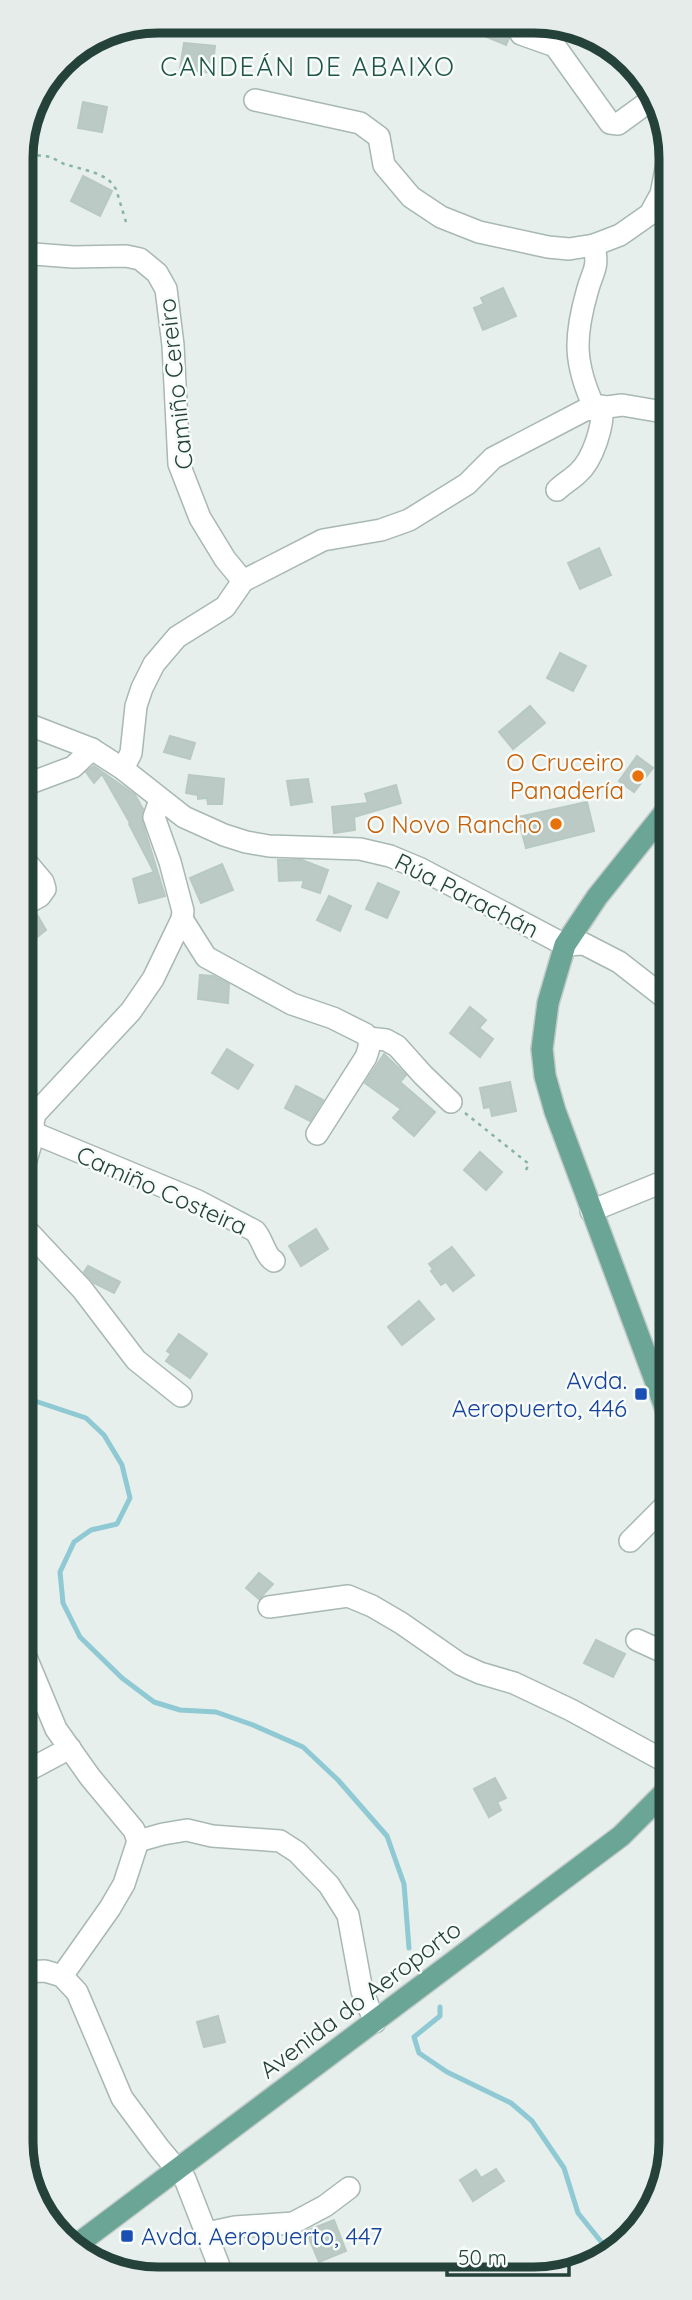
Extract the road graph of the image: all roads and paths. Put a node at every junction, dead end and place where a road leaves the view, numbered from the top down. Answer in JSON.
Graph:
{"nodes":[{"id":1,"x":521,"y":34,"type":"dead end"},
{"id":2,"x":255,"y":100,"type":"dead end"},
{"id":3,"x":646,"y":103,"type":"edge"},
{"id":4,"x":34,"y":155,"type":"edge"},
{"id":5,"x":659,"y":199,"type":"edge"},
{"id":6,"x":126,"y":222,"type":"dead end"},
{"id":7,"x":594,"y":245,"type":"junction"},
{"id":8,"x":34,"y":254,"type":"edge"},
{"id":9,"x":598,"y":407,"type":"junction"},
{"id":10,"x":659,"y":411,"type":"edge"},
{"id":11,"x":556,"y":490,"type":"dead end"},
{"id":12,"x":243,"y":581,"type":"junction"},
{"id":13,"x":34,"y":726,"type":"edge"},
{"id":14,"x":92,"y":748,"type":"junction"},
{"id":15,"x":123,"y":769,"type":"junction"},
{"id":16,"x":34,"y":782,"type":"edge"},
{"id":17,"x":160,"y":800,"type":"junction"},
{"id":18,"x":659,"y":820,"type":"edge"},
{"id":19,"x":34,"y":871,"type":"edge"},
{"id":20,"x":34,"y":900,"type":"edge"},
{"id":21,"x":182,"y":919,"type":"junction"},
{"id":22,"x":565,"y":945,"type":"junction"},
{"id":23,"x":659,"y":993,"type":"edge"},
{"id":24,"x":369,"y":1038,"type":"junction"},
{"id":25,"x":451,"y":1102,"type":"joint"},
{"id":26,"x":34,"y":1117,"type":"edge"},
{"id":27,"x":34,"y":1126,"type":"edge"},
{"id":28,"x":317,"y":1134,"type":"dead end"},
{"id":29,"x":526,"y":1170,"type":"dead end"},
{"id":30,"x":658,"y":1184,"type":"edge"},
{"id":31,"x":591,"y":1211,"type":"junction"},
{"id":32,"x":33,"y":1236,"type":"edge"},
{"id":33,"x":274,"y":1261,"type":"dead end"},
{"id":34,"x":658,"y":1389,"type":"edge"},
{"id":35,"x":181,"y":1396,"type":"dead end"},
{"id":36,"x":658,"y":1513,"type":"edge"},
{"id":37,"x":630,"y":1541,"type":"dead end"},
{"id":38,"x":269,"y":1607,"type":"dead end"},
{"id":39,"x":637,"y":1640,"type":"dead end"},
{"id":40,"x":658,"y":1650,"type":"edge"},
{"id":41,"x":33,"y":1674,"type":"edge"},
{"id":42,"x":70,"y":1748,"type":"junction"},
{"id":43,"x":658,"y":1759,"type":"edge"},
{"id":44,"x":33,"y":1768,"type":"edge"},
{"id":45,"x":658,"y":1799,"type":"edge"},
{"id":46,"x":138,"y":1841,"type":"junction"},
{"id":47,"x":33,"y":1972,"type":"edge"},
{"id":48,"x":62,"y":1976,"type":"junction"},
{"id":49,"x":375,"y":2022,"type":"junction"},
{"id":50,"x":177,"y":2169,"type":"junction"},
{"id":51,"x":349,"y":2188,"type":"dead end"},
{"id":52,"x":207,"y":2233,"type":"junction"},
{"id":53,"x":82,"y":2241,"type":"edge"},
{"id":54,"x":219,"y":2267,"type":"edge"}],
"edges":[{"from":1,"to":3,"type":"street"},
{"from":2,"to":7,"type":"street"},
{"from":4,"to":6,"type":"path"},
{"from":5,"to":7,"type":"street"},
{"from":7,"to":9,"type":"street"},
{"from":8,"to":12,"type":"street","name":"Camiño Cereiro"},
{"from":9,"to":10,"type":"street"},
{"from":9,"to":11,"type":"street"},
{"from":9,"to":12,"type":"street"},
{"from":12,"to":15,"type":"street"},
{"from":13,"to":14,"type":"street","name":"Rúa Parachán"},
{"from":14,"to":15,"type":"street","name":"Rúa Parachán"},
{"from":14,"to":16,"type":"street"},
{"from":15,"to":17,"type":"street","name":"Rúa Parachán"},
{"from":17,"to":21,"type":"street"},
{"from":17,"to":22,"type":"street","name":"Rúa Parachán"},
{"from":18,"to":22,"type":"main road"},
{"from":19,"to":20,"type":"street"},
{"from":21,"to":24,"type":"street"},
{"from":21,"to":26,"type":"street"},
{"from":22,"to":23,"type":"street","name":"Rúa Parachán"},
{"from":22,"to":31,"type":"main road"},
{"from":24,"to":25,"type":"street"},
{"from":24,"to":28,"type":"street"},
{"from":25,"to":29,"type":"path"},
{"from":27,"to":33,"type":"street","name":"Camiño Costeira"},
{"from":30,"to":31,"type":"street"},
{"from":31,"to":34,"type":"main road"},
{"from":32,"to":35,"type":"street"},
{"from":36,"to":37,"type":"street"},
{"from":38,"to":43,"type":"street"},
{"from":39,"to":40,"type":"street"},
{"from":41,"to":42,"type":"street"},
{"from":42,"to":44,"type":"street"},
{"from":42,"to":46,"type":"street"},
{"from":45,"to":49,"type":"main road","name":"Avenida do Aeroporto"},
{"from":46,"to":48,"type":"street"},
{"from":46,"to":49,"type":"street"},
{"from":47,"to":48,"type":"street"},
{"from":48,"to":50,"type":"street"},
{"from":49,"to":50,"type":"main road","name":"Avenida do Aeroporto"},
{"from":50,"to":52,"type":"street"},
{"from":50,"to":53,"type":"main road","name":"Avenida do Aeroporto"},
{"from":51,"to":52,"type":"street"},
{"from":52,"to":54,"type":"street"}]}
